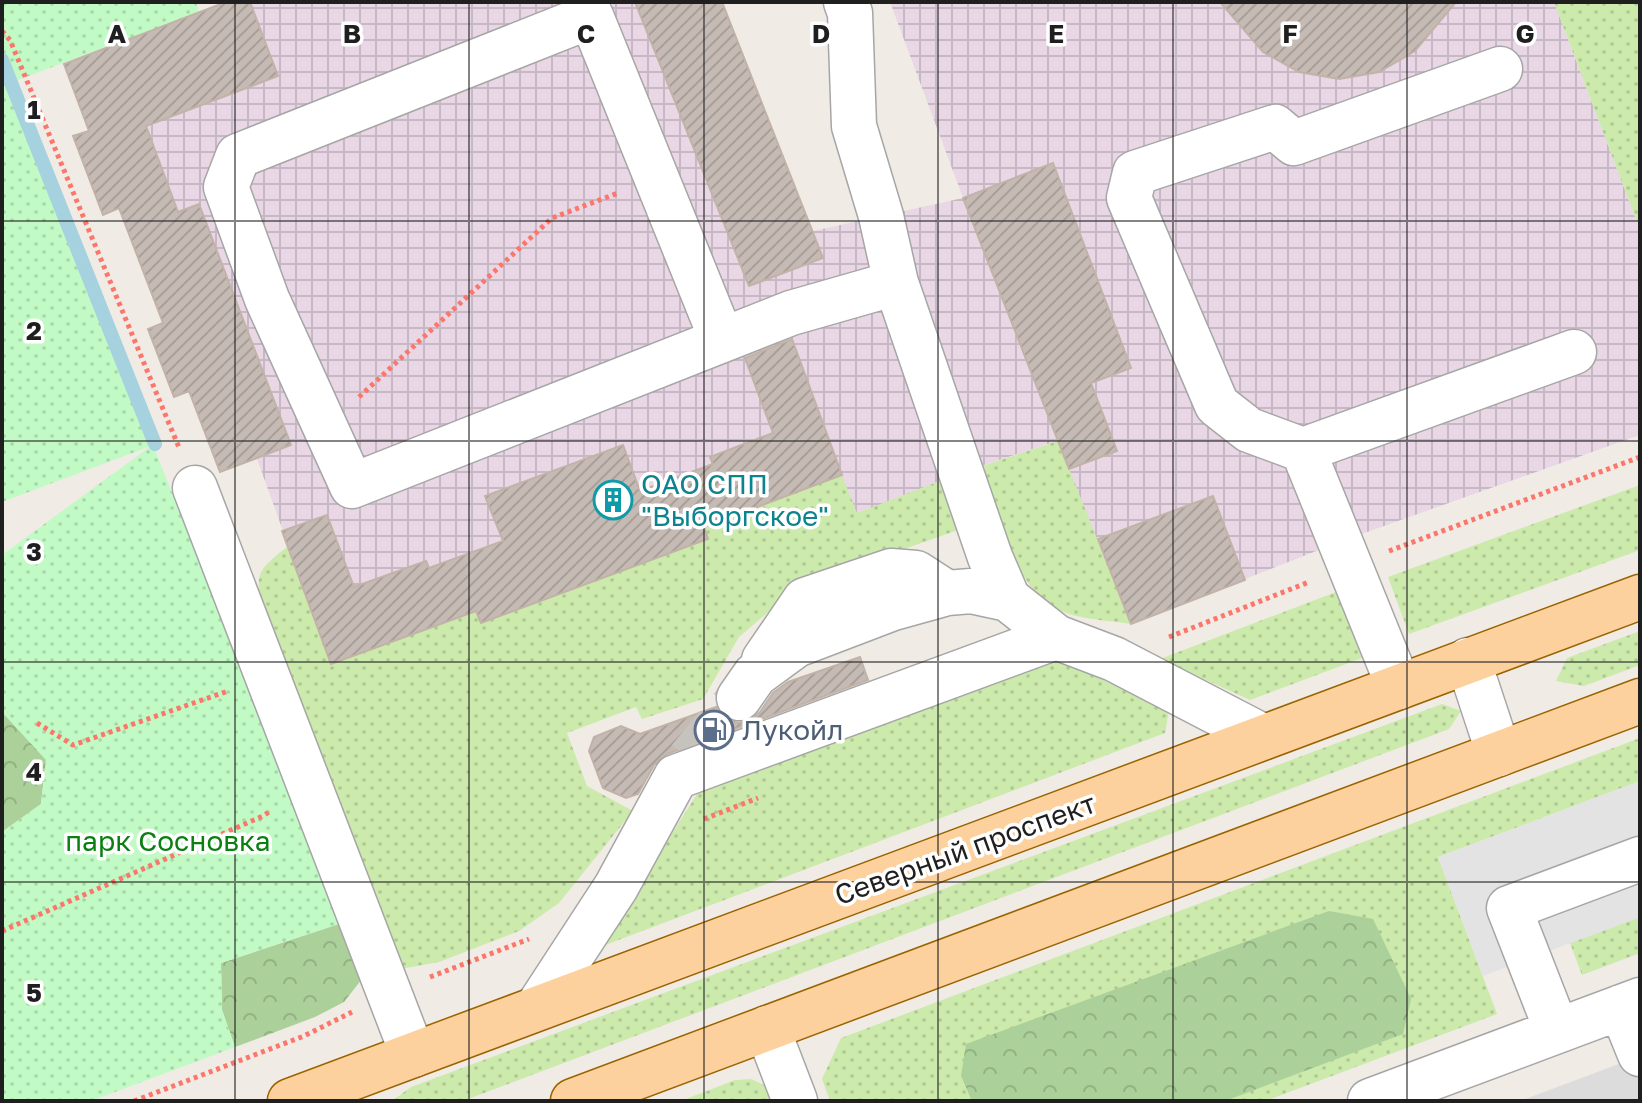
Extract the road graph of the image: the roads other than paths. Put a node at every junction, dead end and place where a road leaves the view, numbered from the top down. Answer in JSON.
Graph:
{"nodes":[{"id":1,"x":846,"y":2,"type":"edge"},
{"id":2,"x":1500,"y":69,"type":"dead end"},
{"id":3,"x":896,"y":283,"type":"junction"},
{"id":4,"x":722,"y":340,"type":"junction"},
{"id":5,"x":1574,"y":352,"type":"dead end"},
{"id":6,"x":1303,"y":450,"type":"junction"},
{"id":7,"x":195,"y":488,"type":"road end"},
{"id":8,"x":1640,"y":597,"type":"edge"},
{"id":9,"x":1008,"y":599,"type":"junction"},
{"id":10,"x":1056,"y":637,"type":"junction"},
{"id":11,"x":1468,"y":660,"type":"junction"},
{"id":12,"x":747,"y":687,"type":"tunnel mouth"},
{"id":13,"x":1399,"y":687,"type":"junction"},
{"id":14,"x":1640,"y":701,"type":"edge"},
{"id":15,"x":1264,"y":737,"type":"junction"},
{"id":16,"x":1499,"y":754,"type":"junction"},
{"id":17,"x":1640,"y":859,"type":"edge"},
{"id":18,"x":1631,"y":1004,"type":"edge"},
{"id":19,"x":537,"y":1008,"type":"junction"},
{"id":20,"x":767,"y":1028,"type":"junction"},
{"id":21,"x":1557,"y":1031,"type":"junction"},
{"id":22,"x":1640,"y":1054,"type":"edge"},
{"id":23,"x":413,"y":1055,"type":"junction"},
{"id":24,"x":290,"y":1101,"type":"edge"},
{"id":25,"x":573,"y":1101,"type":"edge"},
{"id":26,"x":795,"y":1101,"type":"edge"},
{"id":27,"x":1370,"y":1101,"type":"edge"}],
"edges":[{"from":1,"to":3,"type":"street"},
{"from":2,"to":6,"type":"street"},
{"from":3,"to":4,"type":"street"},
{"from":3,"to":9,"type":"street"},
{"from":4,"to":4,"type":"street"},
{"from":5,"to":6,"type":"street"},
{"from":6,"to":13,"type":"street"},
{"from":7,"to":23,"type":"street"},
{"from":8,"to":11,"type":"main road","name":"Северный проспект"},
{"from":9,"to":10,"type":"street"},
{"from":9,"to":12,"type":"street"},
{"from":10,"to":15,"type":"street"},
{"from":10,"to":19,"type":"street"},
{"from":11,"to":13,"type":"main road","name":"Северный проспект"},
{"from":11,"to":16,"type":"street"},
{"from":13,"to":15,"type":"main road","name":"Северный проспект"},
{"from":14,"to":16,"type":"main road"},
{"from":15,"to":19,"type":"main road","name":"Северный проспект"},
{"from":16,"to":20,"type":"main road"},
{"from":17,"to":21,"type":"street"},
{"from":18,"to":21,"type":"street"},
{"from":18,"to":22,"type":"street"},
{"from":19,"to":23,"type":"main road","name":"Северный проспект"},
{"from":20,"to":25,"type":"main road"},
{"from":20,"to":26,"type":"street"},
{"from":21,"to":27,"type":"street"},
{"from":23,"to":24,"type":"main road","name":"Северный проспект"}]}
